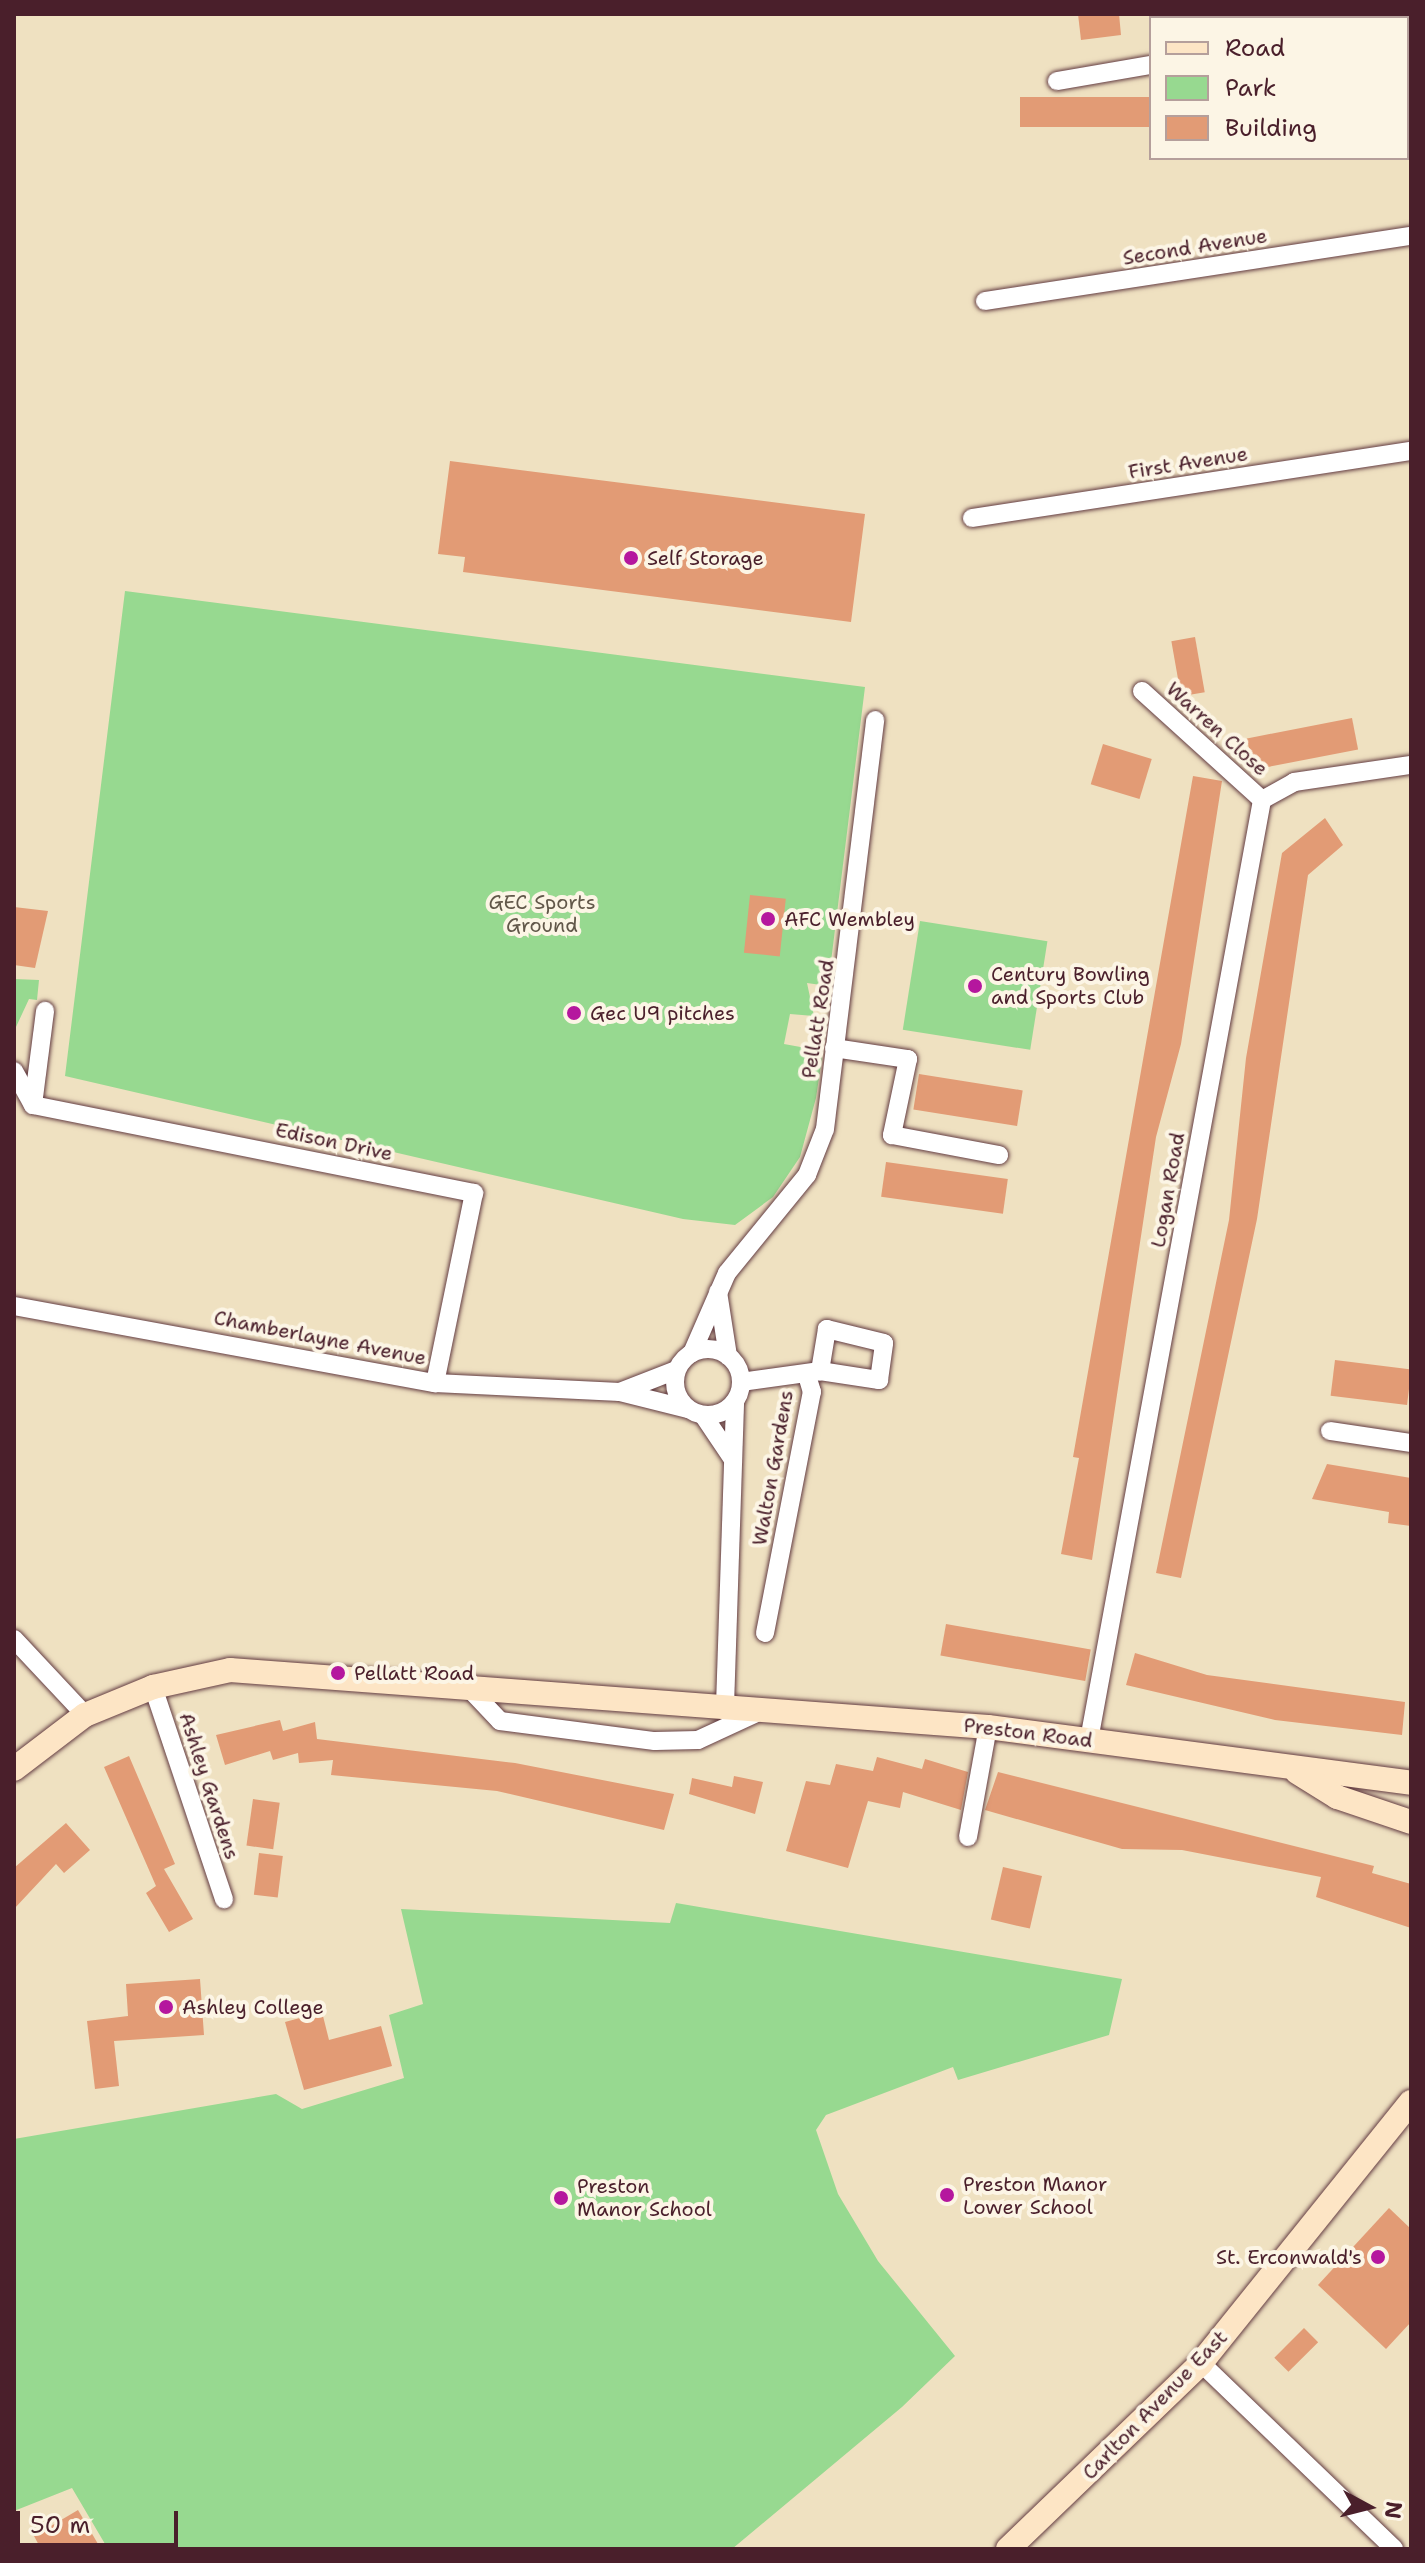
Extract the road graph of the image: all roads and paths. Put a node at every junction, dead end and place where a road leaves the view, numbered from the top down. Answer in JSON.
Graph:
{"nodes":[{"id":1,"x":1149,"y":65,"type":"edge"},
{"id":2,"x":1057,"y":81,"type":"dead end"},
{"id":3,"x":1411,"y":236,"type":"edge"},
{"id":4,"x":985,"y":301,"type":"dead end"},
{"id":5,"x":1411,"y":451,"type":"edge"},
{"id":6,"x":972,"y":518,"type":"dead end"},
{"id":7,"x":1142,"y":691,"type":"dead end"},
{"id":8,"x":875,"y":720,"type":"dead end"},
{"id":9,"x":1411,"y":765,"type":"edge"},
{"id":10,"x":1262,"y":800,"type":"junction"},
{"id":11,"x":45,"y":1011,"type":"dead end"},
{"id":12,"x":834,"y":1048,"type":"junction"},
{"id":13,"x":14,"y":1071,"type":"edge"},
{"id":14,"x":33,"y":1105,"type":"junction"},
{"id":15,"x":999,"y":1155,"type":"dead end"},
{"id":16,"x":718,"y":1292,"type":"junction"},
{"id":17,"x":14,"y":1306,"type":"edge"},
{"id":18,"x":692,"y":1353,"type":"junction"},
{"id":19,"x":728,"y":1356,"type":"junction"},
{"id":20,"x":676,"y":1370,"type":"junction"},
{"id":21,"x":741,"y":1382,"type":"junction"},
{"id":22,"x":435,"y":1383,"type":"junction"},
{"id":23,"x":620,"y":1392,"type":"junction"},
{"id":24,"x":735,"y":1401,"type":"junction"},
{"id":25,"x":695,"y":1412,"type":"junction"},
{"id":26,"x":1330,"y":1431,"type":"dead end"},
{"id":27,"x":1411,"y":1443,"type":"edge"},
{"id":28,"x":732,"y":1458,"type":"junction"},
{"id":29,"x":765,"y":1633,"type":"dead end"},
{"id":30,"x":14,"y":1639,"type":"edge"},
{"id":31,"x":465,"y":1684,"type":"junction"},
{"id":32,"x":153,"y":1687,"type":"junction"},
{"id":33,"x":725,"y":1706,"type":"junction"},
{"id":34,"x":765,"y":1709,"type":"junction"},
{"id":35,"x":85,"y":1715,"type":"junction"},
{"id":36,"x":988,"y":1727,"type":"junction"},
{"id":37,"x":1089,"y":1740,"type":"junction"},
{"id":38,"x":1289,"y":1767,"type":"junction"},
{"id":39,"x":14,"y":1769,"type":"edge"},
{"id":40,"x":1411,"y":1783,"type":"edge"},
{"id":41,"x":1411,"y":1822,"type":"edge"},
{"id":42,"x":968,"y":1837,"type":"dead end"},
{"id":43,"x":224,"y":1899,"type":"dead end"},
{"id":44,"x":1411,"y":2102,"type":"edge"},
{"id":45,"x":1201,"y":2363,"type":"junction"},
{"id":46,"x":1008,"y":2549,"type":"edge"},
{"id":47,"x":1394,"y":2549,"type":"edge"}],
"edges":[{"from":1,"to":2,"type":"street"},
{"from":3,"to":4,"type":"street","name":"Second Avenue"},
{"from":5,"to":6,"type":"street","name":"First Avenue"},
{"from":7,"to":10,"type":"street","name":"Warren Close"},
{"from":8,"to":12,"type":"street","name":"Pellatt Road"},
{"from":9,"to":10,"type":"street"},
{"from":10,"to":37,"type":"street","name":"Logan Road"},
{"from":11,"to":14,"type":"street"},
{"from":12,"to":15,"type":"street"},
{"from":12,"to":16,"type":"street","name":"Pellatt Road"},
{"from":13,"to":14,"type":"street"},
{"from":14,"to":22,"type":"street","name":"Edison Drive"},
{"from":16,"to":18,"type":"street","name":"Pellatt Road"},
{"from":16,"to":19,"type":"street"},
{"from":17,"to":22,"type":"street","name":"Chamberlayne Avenue"},
{"from":18,"to":19,"type":"street"},
{"from":18,"to":20,"type":"street","name":"Pellatt Road"},
{"from":19,"to":21,"type":"street"},
{"from":20,"to":23,"type":"street","name":"Chamberlayne Avenue"},
{"from":20,"to":25,"type":"street"},
{"from":21,"to":24,"type":"street"},
{"from":21,"to":29,"type":"street","name":"Walton Gardens"},
{"from":22,"to":23,"type":"street","name":"Chamberlayne Avenue"},
{"from":23,"to":25,"type":"street","name":"Chamberlayne Avenue"},
{"from":24,"to":25,"type":"street"},
{"from":24,"to":28,"type":"street"},
{"from":25,"to":28,"type":"street"},
{"from":26,"to":27,"type":"street"},
{"from":28,"to":33,"type":"street"},
{"from":30,"to":35,"type":"street"},
{"from":31,"to":32,"type":"street","name":"Preston Road"},
{"from":31,"to":33,"type":"street","name":"Preston Road"},
{"from":31,"to":34,"type":"street","name":"Preston Road"},
{"from":32,"to":35,"type":"street","name":"Preston Road"},
{"from":32,"to":43,"type":"street","name":"Ashley Gardens"},
{"from":33,"to":34,"type":"street","name":"Preston Road"},
{"from":34,"to":36,"type":"street","name":"Preston Road"},
{"from":35,"to":39,"type":"street","name":"Preston Road"},
{"from":36,"to":37,"type":"street","name":"Preston Road"},
{"from":36,"to":42,"type":"street"},
{"from":37,"to":38,"type":"street","name":"Preston Road"},
{"from":38,"to":40,"type":"street","name":"Preston Road"},
{"from":38,"to":41,"type":"street","name":"Preston Road"},
{"from":44,"to":45,"type":"street","name":"Carlton Avenue East"},
{"from":45,"to":46,"type":"street","name":"Carlton Avenue East"},
{"from":45,"to":47,"type":"street"}]}
